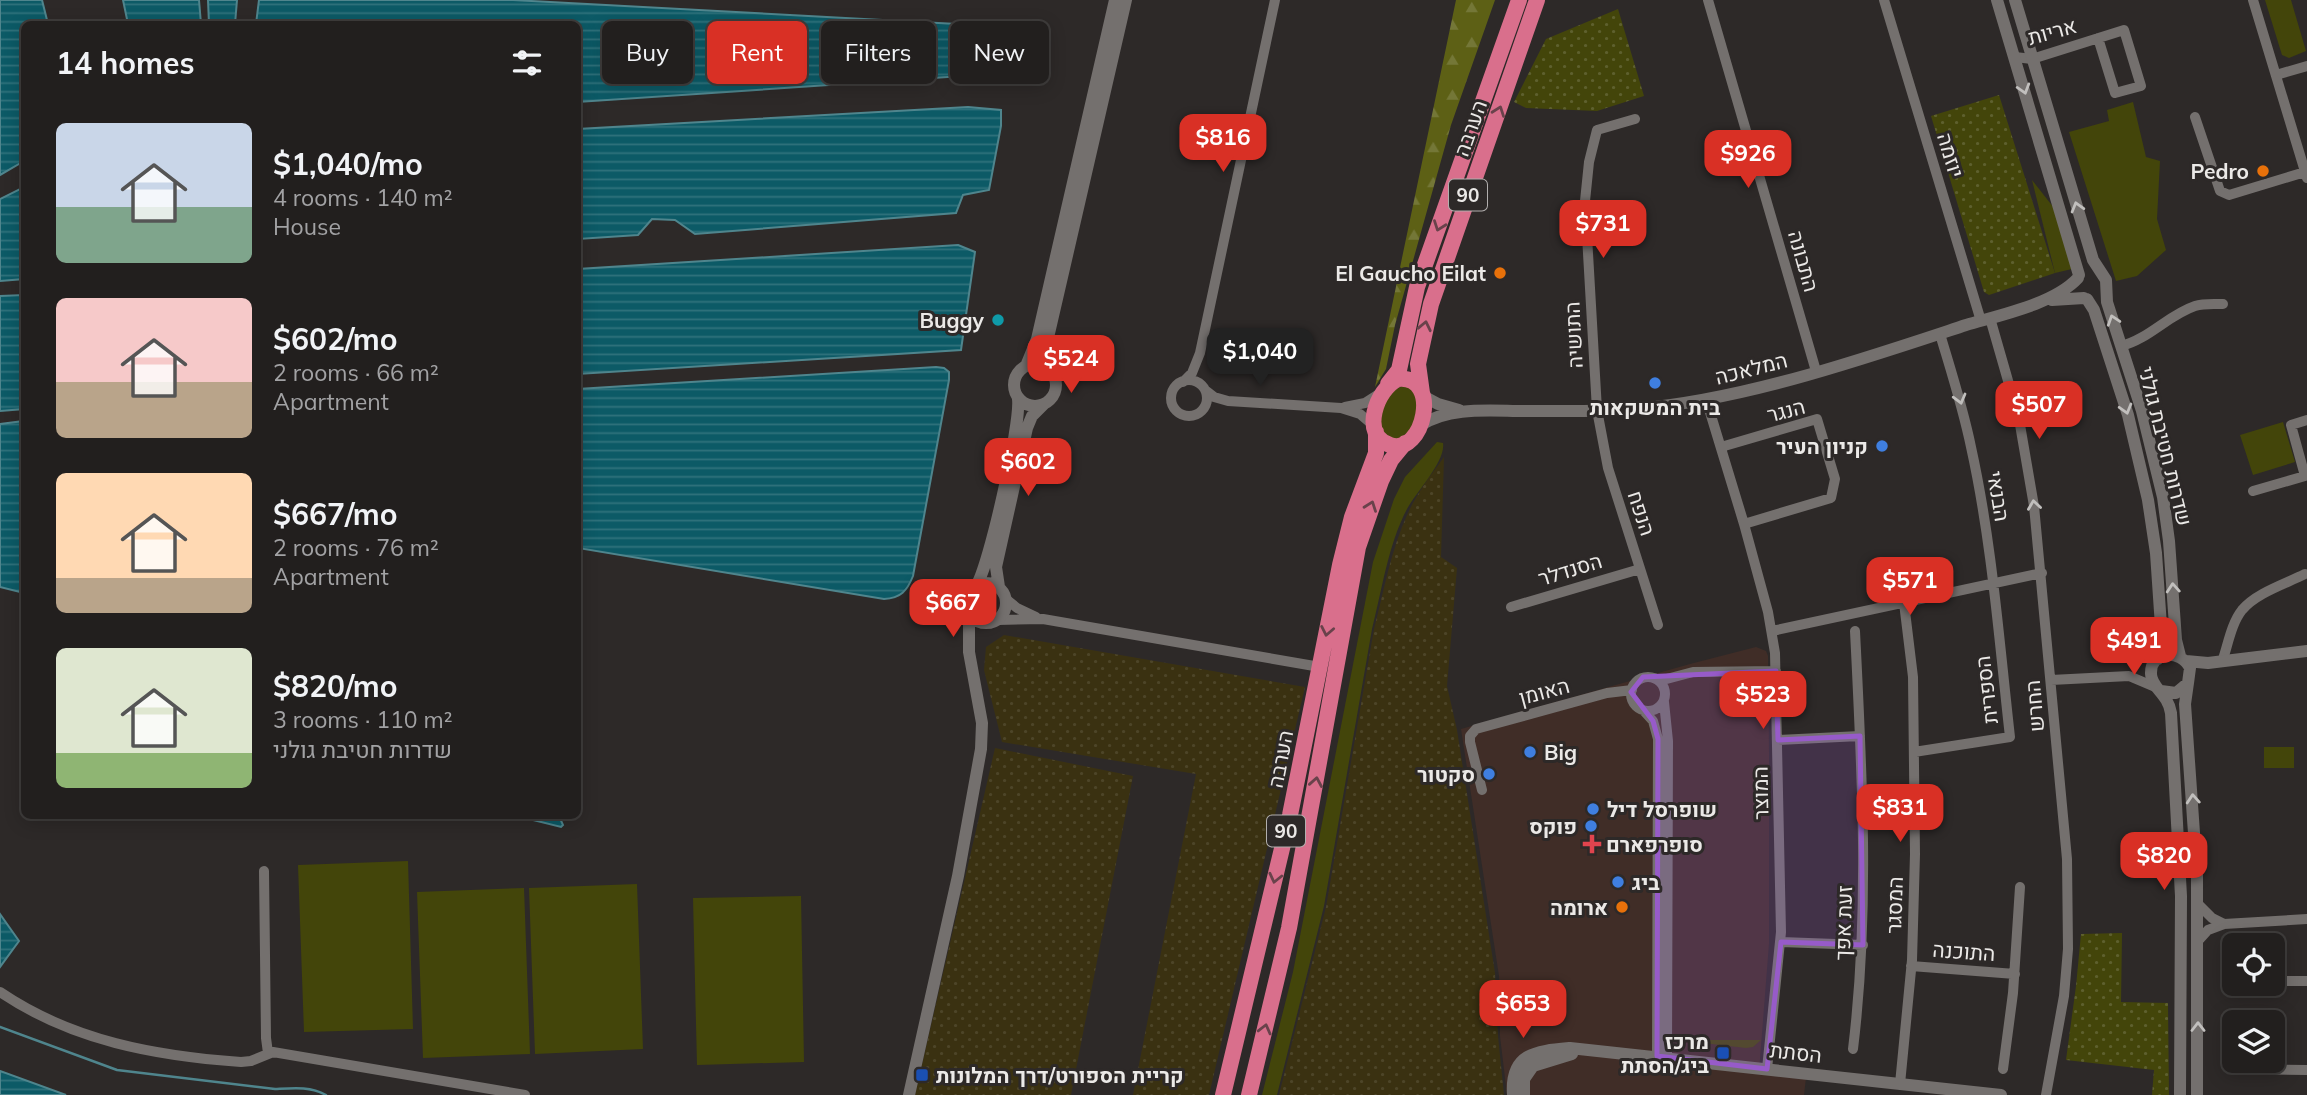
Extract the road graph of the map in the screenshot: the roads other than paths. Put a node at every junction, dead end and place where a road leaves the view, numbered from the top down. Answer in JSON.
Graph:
{"nodes":[{"id":1,"x":1115,"y":0,"type":"edge"},
{"id":2,"x":1126,"y":0,"type":"edge"},
{"id":3,"x":1275,"y":0,"type":"edge"},
{"id":4,"x":1519,"y":0,"type":"edge"},
{"id":5,"x":1537,"y":0,"type":"edge"},
{"id":6,"x":1708,"y":0,"type":"edge"},
{"id":7,"x":1884,"y":0,"type":"edge"},
{"id":8,"x":1997,"y":0,"type":"edge"},
{"id":9,"x":2015,"y":0,"type":"edge"},
{"id":10,"x":2253,"y":0,"type":"edge"},
{"id":11,"x":2098,"y":38,"type":"junction"},
{"id":12,"x":2015,"y":57,"type":"junction"},
{"id":13,"x":2032,"y":59,"type":"junction"},
{"id":14,"x":2307,"y":66,"type":"edge"},
{"id":15,"x":2276,"y":75,"type":"junction"},
{"id":16,"x":2195,"y":117,"type":"dead end"},
{"id":17,"x":1635,"y":119,"type":"dead end"},
{"id":18,"x":2306,"y":175,"type":"edge"},
{"id":19,"x":2098,"y":271,"type":"junction"},
{"id":20,"x":2078,"y":276,"type":"junction"},
{"id":21,"x":2106,"y":289,"type":"junction"},
{"id":22,"x":2085,"y":299,"type":"junction"},
{"id":23,"x":2035,"y":303,"type":"junction"},
{"id":24,"x":2223,"y":304,"type":"dead end"},
{"id":25,"x":1985,"y":319,"type":"junction"},
{"id":26,"x":1940,"y":334,"type":"junction"},
{"id":27,"x":2121,"y":346,"type":"junction"},
{"id":28,"x":1200,"y":354,"type":"junction"},
{"id":29,"x":1026,"y":366,"type":"junction"},
{"id":30,"x":1048,"y":368,"type":"junction"},
{"id":31,"x":1816,"y":371,"type":"junction"},
{"id":32,"x":1183,"y":382,"type":"junction"},
{"id":33,"x":1203,"y":388,"type":"junction"},
{"id":34,"x":1385,"y":389,"type":"junction"},
{"id":35,"x":1423,"y":395,"type":"junction"},
{"id":36,"x":1018,"y":399,"type":"junction"},
{"id":37,"x":1706,"y":399,"type":"junction"},
{"id":38,"x":1228,"y":401,"type":"junction"},
{"id":39,"x":1044,"y":404,"type":"junction"},
{"id":40,"x":1204,"y":407,"type":"junction"},
{"id":41,"x":1341,"y":408,"type":"junction"},
{"id":42,"x":1466,"y":411,"type":"junction"},
{"id":43,"x":1597,"y":411,"type":"junction"},
{"id":44,"x":2307,"y":420,"type":"edge"},
{"id":45,"x":1421,"y":425,"type":"junction"},
{"id":46,"x":1375,"y":429,"type":"junction"},
{"id":47,"x":1405,"y":443,"type":"junction"},
{"id":48,"x":1721,"y":447,"type":"junction"},
{"id":49,"x":2253,"y":491,"type":"dead end"},
{"id":50,"x":1744,"y":524,"type":"junction"},
{"id":51,"x":1640,"y":569,"type":"junction"},
{"id":52,"x":2042,"y":573,"type":"junction"},
{"id":53,"x":2305,"y":574,"type":"dead end"},
{"id":54,"x":1993,"y":584,"type":"junction"},
{"id":55,"x":976,"y":586,"type":"junction"},
{"id":56,"x":1002,"y":593,"type":"junction"},
{"id":57,"x":1904,"y":603,"type":"junction"},
{"id":58,"x":1511,"y":607,"type":"dead end"},
{"id":59,"x":969,"y":615,"type":"junction"},
{"id":60,"x":1043,"y":620,"type":"junction"},
{"id":61,"x":994,"y":621,"type":"junction"},
{"id":62,"x":1658,"y":625,"type":"dead end"},
{"id":63,"x":1772,"y":631,"type":"junction"},
{"id":64,"x":1855,"y":631,"type":"dead end"},
{"id":65,"x":2307,"y":652,"type":"edge"},
{"id":66,"x":2183,"y":658,"type":"junction"},
{"id":67,"x":970,"y":659,"type":"junction"},
{"id":68,"x":2155,"y":662,"type":"junction"},
{"id":69,"x":2219,"y":662,"type":"junction"},
{"id":70,"x":1320,"y":667,"type":"junction"},
{"id":71,"x":1776,"y":671,"type":"junction"},
{"id":72,"x":2129,"y":676,"type":"junction"},
{"id":73,"x":2051,"y":680,"type":"junction"},
{"id":74,"x":1659,"y":681,"type":"junction"},
{"id":75,"x":2189,"y":681,"type":"junction"},
{"id":76,"x":2158,"y":689,"type":"junction"},
{"id":77,"x":1632,"y":690,"type":"junction"},
{"id":78,"x":1664,"y":702,"type":"junction"},
{"id":79,"x":1643,"y":710,"type":"junction"},
{"id":80,"x":1860,"y":736,"type":"junction"},
{"id":81,"x":1778,"y":740,"type":"junction"},
{"id":82,"x":1914,"y":752,"type":"junction"},
{"id":83,"x":1482,"y":790,"type":"dead end"},
{"id":84,"x":264,"y":871,"type":"dead end"},
{"id":85,"x":2020,"y":887,"type":"dead end"},
{"id":86,"x":2198,"y":904,"type":"junction"},
{"id":87,"x":2307,"y":919,"type":"edge"},
{"id":88,"x":2224,"y":924,"type":"junction"},
{"id":89,"x":2198,"y":941,"type":"junction"},
{"id":90,"x":1781,"y":942,"type":"junction"},
{"id":91,"x":1863,"y":945,"type":"junction"},
{"id":92,"x":1911,"y":967,"type":"junction"},
{"id":93,"x":2015,"y":974,"type":"junction"},
{"id":94,"x":2285,"y":981,"type":"edge"},
{"id":95,"x":2307,"y":981,"type":"edge"},
{"id":96,"x":0,"y":992,"type":"edge"},
{"id":97,"x":1853,"y":1049,"type":"dead end"},
{"id":98,"x":1586,"y":1050,"type":"junction"},
{"id":99,"x":268,"y":1053,"type":"junction"},
{"id":100,"x":1662,"y":1057,"type":"junction"},
{"id":101,"x":1767,"y":1069,"type":"junction"},
{"id":102,"x":2003,"y":1069,"type":"dead end"},
{"id":103,"x":2285,"y":1070,"type":"edge"},
{"id":104,"x":2307,"y":1070,"type":"edge"},
{"id":105,"x":1900,"y":1083,"type":"junction"},
{"id":106,"x":525,"y":1095,"type":"edge"},
{"id":107,"x":909,"y":1095,"type":"edge"},
{"id":108,"x":1223,"y":1095,"type":"edge"},
{"id":109,"x":1249,"y":1095,"type":"edge"},
{"id":110,"x":1513,"y":1095,"type":"edge"},
{"id":111,"x":1524,"y":1095,"type":"edge"},
{"id":112,"x":2001,"y":1095,"type":"edge"},
{"id":113,"x":2046,"y":1095,"type":"edge"},
{"id":114,"x":2180,"y":1095,"type":"edge"},
{"id":115,"x":2197,"y":1095,"type":"edge"}],
"edges":[{"from":1,"to":29,"type":"street"},
{"from":2,"to":30,"type":"street"},
{"from":3,"to":28,"type":"street"},
{"from":4,"to":34,"type":"highway","name":"הערבה","number":"90","one_way":true},
{"from":35,"to":5,"type":"highway","name":"הערבה","number":"90","one_way":true},
{"from":6,"to":31,"type":"street","name":"התבונה"},
{"from":7,"to":25,"type":"street","name":"יוזמה"},
{"from":8,"to":12,"type":"street"},
{"from":9,"to":13,"type":"street"},
{"from":10,"to":15,"type":"street"},
{"from":11,"to":11,"type":"street","name":"אריות"},
{"from":11,"to":13,"type":"street","name":"אריות"},
{"from":12,"to":13,"type":"street","name":"אריות"},
{"from":12,"to":20,"type":"street","one_way":true},
{"from":19,"to":13,"type":"street","one_way":true},
{"from":14,"to":15,"type":"street"},
{"from":15,"to":18,"type":"street"},
{"from":16,"to":18,"type":"street"},
{"from":17,"to":43,"type":"street","name":"התושיה"},
{"from":19,"to":20,"type":"street"},
{"from":19,"to":21,"type":"street"},
{"from":20,"to":22,"type":"street"},
{"from":20,"to":23,"type":"street","name":"המלאכה"},
{"from":21,"to":22,"type":"street"},
{"from":27,"to":21,"type":"street","name":"שדרות חטיבת גולני","one_way":true},
{"from":22,"to":23,"type":"street","name":"המלאכה"},
{"from":22,"to":68,"type":"street","name":"שדרות חטיבת גולני","one_way":true},
{"from":23,"to":25,"type":"street","name":"המלאכה"},
{"from":24,"to":27,"type":"street"},
{"from":25,"to":26,"type":"street","name":"המלאכה"},
{"from":52,"to":25,"type":"street","name":"החרש","one_way":true},
{"from":26,"to":31,"type":"street","name":"המלאכה"},
{"from":26,"to":54,"type":"street","name":"הבנאי","one_way":true},
{"from":66,"to":27,"type":"street","name":"שדרות חטיבת גולני","one_way":true},
{"from":28,"to":32,"type":"street"},
{"from":28,"to":33,"type":"street"},
{"from":29,"to":30,"type":"street"},
{"from":29,"to":36,"type":"street"},
{"from":30,"to":39,"type":"street"},
{"from":31,"to":37,"type":"street","name":"המלאכה"},
{"from":32,"to":33,"type":"street"},
{"from":32,"to":40,"type":"street"},
{"from":33,"to":38,"type":"street"},
{"from":33,"to":40,"type":"street"},
{"from":34,"to":35,"type":"highway"},
{"from":34,"to":41,"type":"street"},
{"from":34,"to":46,"type":"highway","number":"90"},
{"from":35,"to":42,"type":"street","name":"המלאכה"},
{"from":35,"to":45,"type":"highway","number":"90"},
{"from":36,"to":39,"type":"street"},
{"from":36,"to":55,"type":"street"},
{"from":37,"to":43,"type":"street","name":"המלאכה"},
{"from":37,"to":48,"type":"street","name":"המוצר"},
{"from":38,"to":40,"type":"street"},
{"from":38,"to":41,"type":"street"},
{"from":39,"to":56,"type":"street"},
{"from":41,"to":46,"type":"street"},
{"from":42,"to":43,"type":"street","name":"המלאכה"},
{"from":42,"to":45,"type":"street","name":"המלאכה"},
{"from":43,"to":51,"type":"street","name":"הנפח"},
{"from":44,"to":49,"type":"street"},
{"from":45,"to":47,"type":"highway","number":"90"},
{"from":46,"to":47,"type":"highway"},
{"from":46,"to":70,"type":"highway","name":"הערבה","number":"90","one_way":true},
{"from":109,"to":47,"type":"highway","name":"הערבה","number":"90","one_way":true},
{"from":48,"to":50,"type":"street","name":"המוצר"},
{"from":48,"to":50,"type":"street","name":"הנגר"},
{"from":50,"to":63,"type":"street","name":"המוצר"},
{"from":51,"to":58,"type":"street","name":"הסנדלר"},
{"from":51,"to":62,"type":"street","name":"הנפח"},
{"from":52,"to":54,"type":"street"},
{"from":52,"to":73,"type":"street","name":"החרש"},
{"from":53,"to":69,"type":"street"},
{"from":54,"to":57,"type":"street"},
{"from":54,"to":82,"type":"street","name":"הספרית"},
{"from":55,"to":56,"type":"street"},
{"from":55,"to":59,"type":"street"},
{"from":56,"to":60,"type":"street"},
{"from":56,"to":61,"type":"street"},
{"from":57,"to":63,"type":"street"},
{"from":57,"to":82,"type":"street","name":"המסגר"},
{"from":59,"to":61,"type":"street"},
{"from":59,"to":67,"type":"street"},
{"from":60,"to":61,"type":"street"},
{"from":60,"to":70,"type":"street"},
{"from":61,"to":67,"type":"street"},
{"from":63,"to":71,"type":"street","name":"המוצר"},
{"from":64,"to":80,"type":"street","name":"זעת אפך"},
{"from":65,"to":69,"type":"street"},
{"from":66,"to":68,"type":"street"},
{"from":66,"to":69,"type":"street"},
{"from":66,"to":75,"type":"street"},
{"from":67,"to":107,"type":"street"},
{"from":68,"to":72,"type":"street"},
{"from":68,"to":76,"type":"street"},
{"from":69,"to":75,"type":"street"},
{"from":70,"to":108,"type":"highway","name":"הערבה","number":"90","one_way":true},
{"from":71,"to":74,"type":"street"},
{"from":71,"to":81,"type":"street","name":"המוצר"},
{"from":72,"to":73,"type":"street"},
{"from":72,"to":76,"type":"street"},
{"from":73,"to":113,"type":"street","name":"החרש"},
{"from":74,"to":77,"type":"street"},
{"from":74,"to":78,"type":"street"},
{"from":75,"to":76,"type":"street"},
{"from":86,"to":75,"type":"street","one_way":true},
{"from":76,"to":114,"type":"street"},
{"from":77,"to":79,"type":"street"},
{"from":77,"to":83,"type":"street","name":"האומן"},
{"from":78,"to":79,"type":"street"},
{"from":78,"to":100,"type":"street"},
{"from":79,"to":100,"type":"street"},
{"from":80,"to":81,"type":"street"},
{"from":80,"to":91,"type":"street","name":"זעת אפך"},
{"from":81,"to":90,"type":"street","name":"המוצר"},
{"from":82,"to":92,"type":"street","name":"המסגר"},
{"from":84,"to":99,"type":"street"},
{"from":85,"to":93,"type":"street","name":"התוכנה"},
{"from":86,"to":88,"type":"street"},
{"from":86,"to":89,"type":"street"},
{"from":87,"to":88,"type":"street"},
{"from":88,"to":89,"type":"street"},
{"from":115,"to":89,"type":"street","one_way":true},
{"from":90,"to":91,"type":"street"},
{"from":90,"to":101,"type":"street","name":"המוצר"},
{"from":91,"to":97,"type":"street","name":"זעת אפך"},
{"from":92,"to":93,"type":"street","name":"התוכנה"},
{"from":92,"to":105,"type":"street","name":"המסגר"},
{"from":93,"to":102,"type":"street","name":"התוכנה"},
{"from":94,"to":95,"type":"street"},
{"from":96,"to":99,"type":"street"},
{"from":98,"to":100,"type":"street","name":"הסתת"},
{"from":98,"to":110,"type":"street","name":"הסתת"},
{"from":98,"to":111,"type":"street"},
{"from":99,"to":106,"type":"street"},
{"from":100,"to":101,"type":"street","name":"הסתת"},
{"from":101,"to":105,"type":"street","name":"הסתת"},
{"from":103,"to":104,"type":"street"},
{"from":105,"to":112,"type":"street","name":"הסתת"}]}
